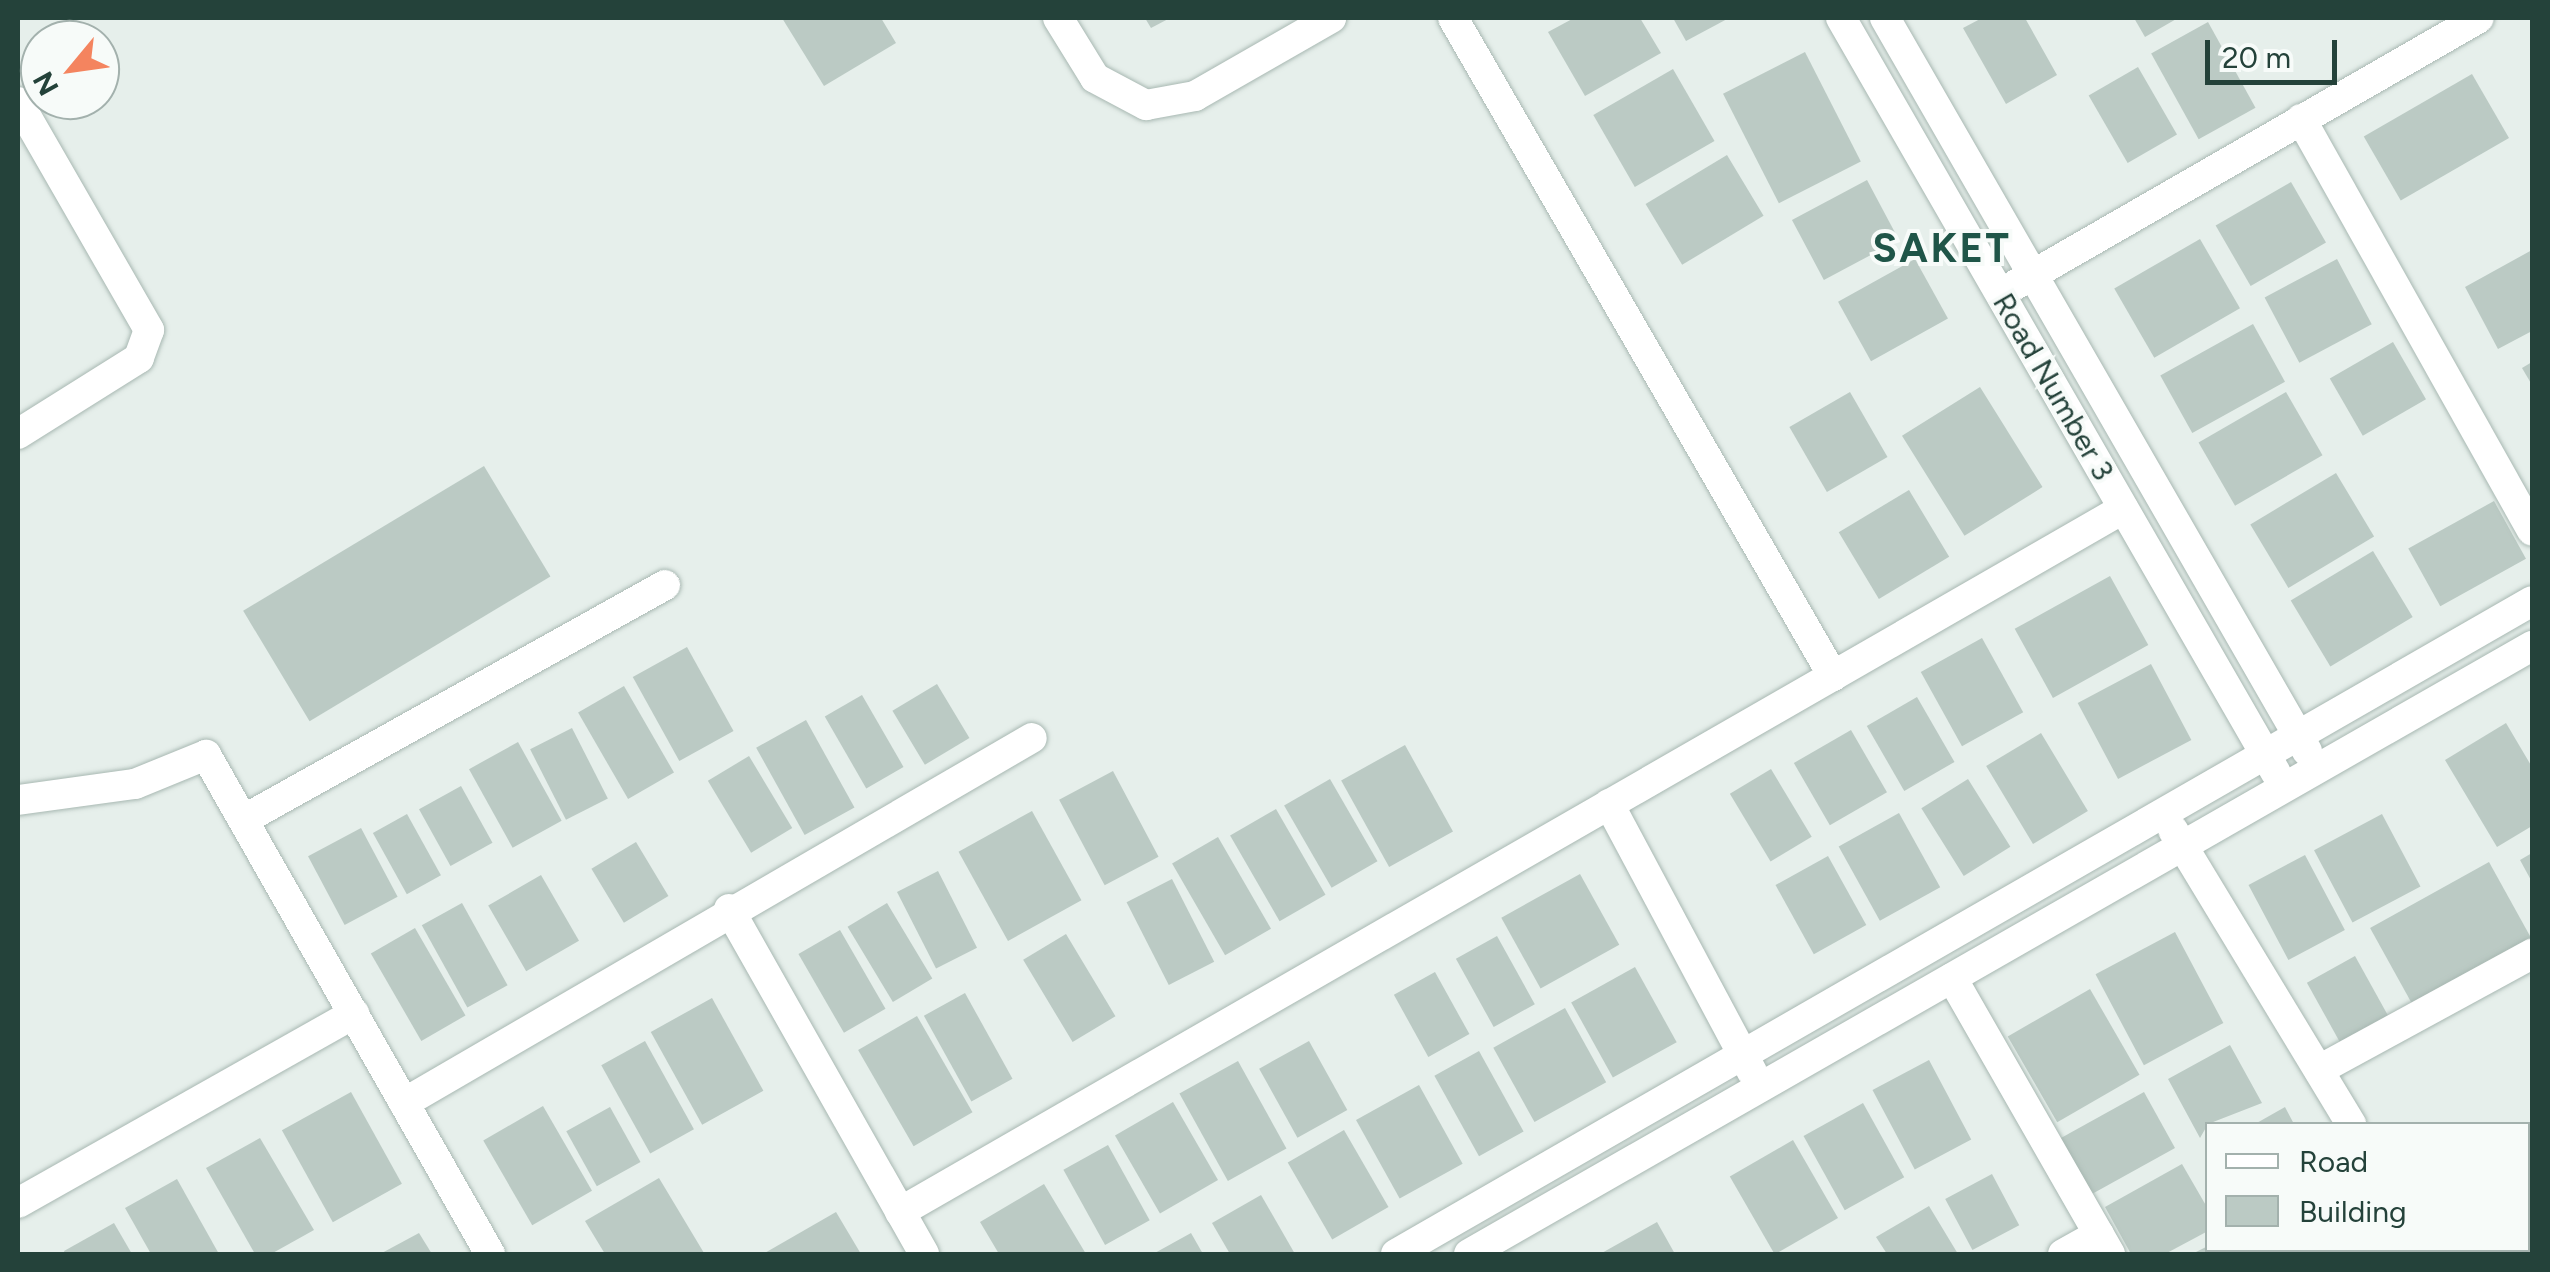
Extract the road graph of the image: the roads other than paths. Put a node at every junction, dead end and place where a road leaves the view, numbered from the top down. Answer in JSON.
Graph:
{"nodes":[{"id":1,"x":1058,"y":18,"type":"edge"},
{"id":2,"x":1331,"y":18,"type":"edge"},
{"id":3,"x":1453,"y":18,"type":"edge"},
{"id":4,"x":1841,"y":18,"type":"edge"},
{"id":5,"x":1885,"y":18,"type":"edge"},
{"id":6,"x":2480,"y":18,"type":"edge"},
{"id":7,"x":18,"y":102,"type":"edge"},
{"id":8,"x":2301,"y":119,"type":"junction"},
{"id":9,"x":2033,"y":275,"type":"junction"},
{"id":10,"x":2000,"y":294,"type":"junction"},
{"id":11,"x":18,"y":434,"type":"edge"},
{"id":12,"x":2123,"y":509,"type":"junction"},
{"id":13,"x":2532,"y":531,"type":"edge"},
{"id":14,"x":664,"y":585,"type":"dead end"},
{"id":15,"x":2532,"y":602,"type":"edge"},
{"id":16,"x":2532,"y":646,"type":"edge"},
{"id":17,"x":1833,"y":676,"type":"junction"},
{"id":18,"x":2299,"y":737,"type":"junction"},
{"id":19,"x":1032,"y":738,"type":"dead end"},
{"id":20,"x":2266,"y":756,"type":"junction"},
{"id":21,"x":2318,"y":769,"type":"junction"},
{"id":22,"x":2284,"y":788,"type":"junction"},
{"id":23,"x":18,"y":800,"type":"edge"},
{"id":24,"x":1609,"y":804,"type":"junction"},
{"id":25,"x":2164,"y":815,"type":"junction"},
{"id":26,"x":243,"y":820,"type":"junction"},
{"id":27,"x":2182,"y":847,"type":"junction"},
{"id":28,"x":729,"y":909,"type":"junction"},
{"id":29,"x":2532,"y":954,"type":"edge"},
{"id":30,"x":1952,"y":978,"type":"junction"},
{"id":31,"x":354,"y":1014,"type":"junction"},
{"id":32,"x":1744,"y":1056,"type":"junction"},
{"id":33,"x":2319,"y":1070,"type":"junction"},
{"id":34,"x":1761,"y":1088,"type":"junction"},
{"id":35,"x":404,"y":1103,"type":"junction"},
{"id":36,"x":2350,"y":1122,"type":"edge"},
{"id":37,"x":18,"y":1203,"type":"edge"},
{"id":38,"x":900,"y":1212,"type":"junction"},
{"id":39,"x":2104,"y":1244,"type":"edge"},
{"id":40,"x":490,"y":1254,"type":"edge"},
{"id":41,"x":924,"y":1254,"type":"edge"},
{"id":42,"x":1396,"y":1254,"type":"edge"},
{"id":43,"x":1469,"y":1254,"type":"edge"},
{"id":44,"x":2063,"y":1254,"type":"edge"}],
"edges":[{"from":1,"to":2,"type":"street"},
{"from":3,"to":17,"type":"street"},
{"from":4,"to":10,"type":"street","name":"Road Number 3"},
{"from":5,"to":9,"type":"street","name":"Road Number 3"},
{"from":6,"to":8,"type":"street"},
{"from":7,"to":11,"type":"street"},
{"from":8,"to":9,"type":"street"},
{"from":8,"to":13,"type":"street"},
{"from":9,"to":10,"type":"street"},
{"from":9,"to":18,"type":"street","name":"Road Number 3"},
{"from":10,"to":12,"type":"street","name":"Road Number 3"},
{"from":12,"to":17,"type":"street"},
{"from":12,"to":20,"type":"street","name":"Road Number 3"},
{"from":14,"to":26,"type":"street"},
{"from":15,"to":18,"type":"street"},
{"from":16,"to":21,"type":"street"},
{"from":17,"to":24,"type":"street"},
{"from":18,"to":20,"type":"street"},
{"from":18,"to":21,"type":"street","name":"Road Number 3"},
{"from":19,"to":28,"type":"street"},
{"from":20,"to":22,"type":"street","name":"Road Number 3"},
{"from":20,"to":25,"type":"street"},
{"from":21,"to":22,"type":"street"},
{"from":22,"to":27,"type":"street"},
{"from":23,"to":26,"type":"street"},
{"from":24,"to":32,"type":"street"},
{"from":24,"to":38,"type":"street"},
{"from":25,"to":27,"type":"street"},
{"from":25,"to":32,"type":"street"},
{"from":26,"to":31,"type":"street"},
{"from":27,"to":30,"type":"street"},
{"from":27,"to":33,"type":"street"},
{"from":28,"to":35,"type":"street"},
{"from":28,"to":38,"type":"street"},
{"from":29,"to":33,"type":"street"},
{"from":30,"to":34,"type":"street"},
{"from":30,"to":39,"type":"street"},
{"from":31,"to":35,"type":"street"},
{"from":31,"to":37,"type":"street"},
{"from":32,"to":34,"type":"street"},
{"from":32,"to":42,"type":"street"},
{"from":33,"to":36,"type":"street"},
{"from":34,"to":43,"type":"street"},
{"from":35,"to":40,"type":"street"},
{"from":38,"to":41,"type":"street"},
{"from":39,"to":44,"type":"street"}]}
